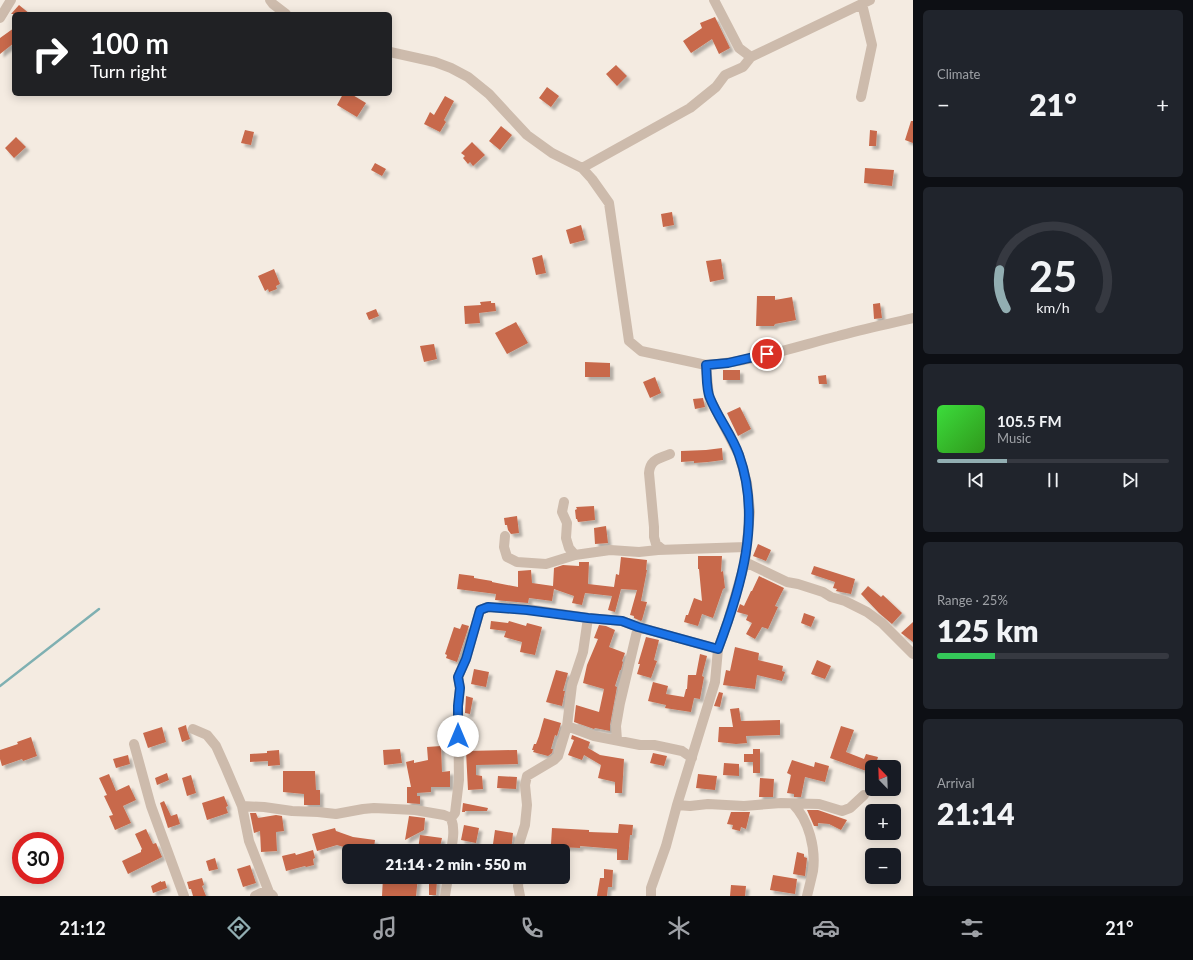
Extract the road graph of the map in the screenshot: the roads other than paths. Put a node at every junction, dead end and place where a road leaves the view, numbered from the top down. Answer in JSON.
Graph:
{"nodes":[{"id":1,"x":11,"y":0,"type":"edge"},
{"id":2,"x":270,"y":0,"type":"edge"},
{"id":3,"x":714,"y":0,"type":"edge"},
{"id":4,"x":866,"y":2,"type":"edge"},
{"id":5,"x":283,"y":12,"type":"edge"},
{"id":6,"x":0,"y":18,"type":"edge"},
{"id":7,"x":392,"y":52,"type":"edge"},
{"id":8,"x":751,"y":57,"type":"junction"},
{"id":9,"x":861,"y":97,"type":"dead end"},
{"id":10,"x":582,"y":168,"type":"junction"},
{"id":11,"x":913,"y":318,"type":"edge"},
{"id":12,"x":706,"y":365,"type":"junction"},
{"id":13,"x":670,"y":454,"type":"dead end"},
{"id":14,"x":564,"y":502,"type":"dead end"},
{"id":15,"x":505,"y":536,"type":"dead end"},
{"id":16,"x":746,"y":547,"type":"junction"},
{"id":17,"x":663,"y":550,"type":"junction"},
{"id":18,"x":575,"y":555,"type":"junction"},
{"id":19,"x":745,"y":562,"type":"junction"},
{"id":20,"x":588,"y":618,"type":"junction"},
{"id":21,"x":638,"y":627,"type":"junction"},
{"id":22,"x":718,"y":649,"type":"junction"},
{"id":23,"x":913,"y":654,"type":"edge"},
{"id":24,"x":567,"y":726,"type":"junction"},
{"id":25,"x":193,"y":729,"type":"dead end"},
{"id":26,"x":617,"y":740,"type":"junction"},
{"id":27,"x":134,"y":744,"type":"dead end"},
{"id":28,"x":692,"y":758,"type":"junction"},
{"id":29,"x":864,"y":795,"type":"dead end"},
{"id":30,"x":793,"y":804,"type":"junction"},
{"id":31,"x":677,"y":805,"type":"junction"},
{"id":32,"x":242,"y":806,"type":"junction"},
{"id":33,"x":450,"y":818,"type":"junction"},
{"id":34,"x":452,"y":844,"type":"edge"},
{"id":35,"x":519,"y":844,"type":"edge"},
{"id":36,"x":447,"y":884,"type":"edge"},
{"id":37,"x":518,"y":884,"type":"edge"},
{"id":38,"x":271,"y":894,"type":"edge"},
{"id":39,"x":184,"y":896,"type":"edge"},
{"id":40,"x":254,"y":896,"type":"edge"},
{"id":41,"x":446,"y":896,"type":"edge"},
{"id":42,"x":520,"y":896,"type":"edge"},
{"id":43,"x":651,"y":896,"type":"edge"},
{"id":44,"x":807,"y":896,"type":"edge"}],
"edges":[{"from":1,"to":6,"type":"street"},
{"from":2,"to":5,"type":"street"},
{"from":3,"to":8,"type":"street"},
{"from":4,"to":8,"type":"street"},
{"from":4,"to":9,"type":"street"},
{"from":7,"to":10,"type":"street"},
{"from":8,"to":10,"type":"street"},
{"from":10,"to":12,"type":"street"},
{"from":11,"to":12,"type":"street"},
{"from":12,"to":16,"type":"street"},
{"from":13,"to":17,"type":"street"},
{"from":14,"to":18,"type":"street"},
{"from":15,"to":18,"type":"street"},
{"from":16,"to":17,"type":"street"},
{"from":16,"to":19,"type":"street"},
{"from":17,"to":18,"type":"street"},
{"from":19,"to":22,"type":"street"},
{"from":19,"to":23,"type":"street"},
{"from":20,"to":21,"type":"street"},
{"from":20,"to":24,"type":"street"},
{"from":20,"to":33,"type":"street"},
{"from":21,"to":22,"type":"street"},
{"from":21,"to":26,"type":"street"},
{"from":22,"to":28,"type":"street"},
{"from":24,"to":26,"type":"street"},
{"from":24,"to":35,"type":"street"},
{"from":25,"to":32,"type":"street"},
{"from":26,"to":28,"type":"street"},
{"from":27,"to":39,"type":"street"},
{"from":28,"to":31,"type":"street"},
{"from":29,"to":30,"type":"street"},
{"from":30,"to":31,"type":"street"},
{"from":30,"to":44,"type":"street"},
{"from":31,"to":43,"type":"street"},
{"from":32,"to":33,"type":"street"},
{"from":32,"to":38,"type":"street"},
{"from":33,"to":34,"type":"street"},
{"from":36,"to":41,"type":"street"},
{"from":37,"to":42,"type":"street"},
{"from":38,"to":40,"type":"street"}]}
